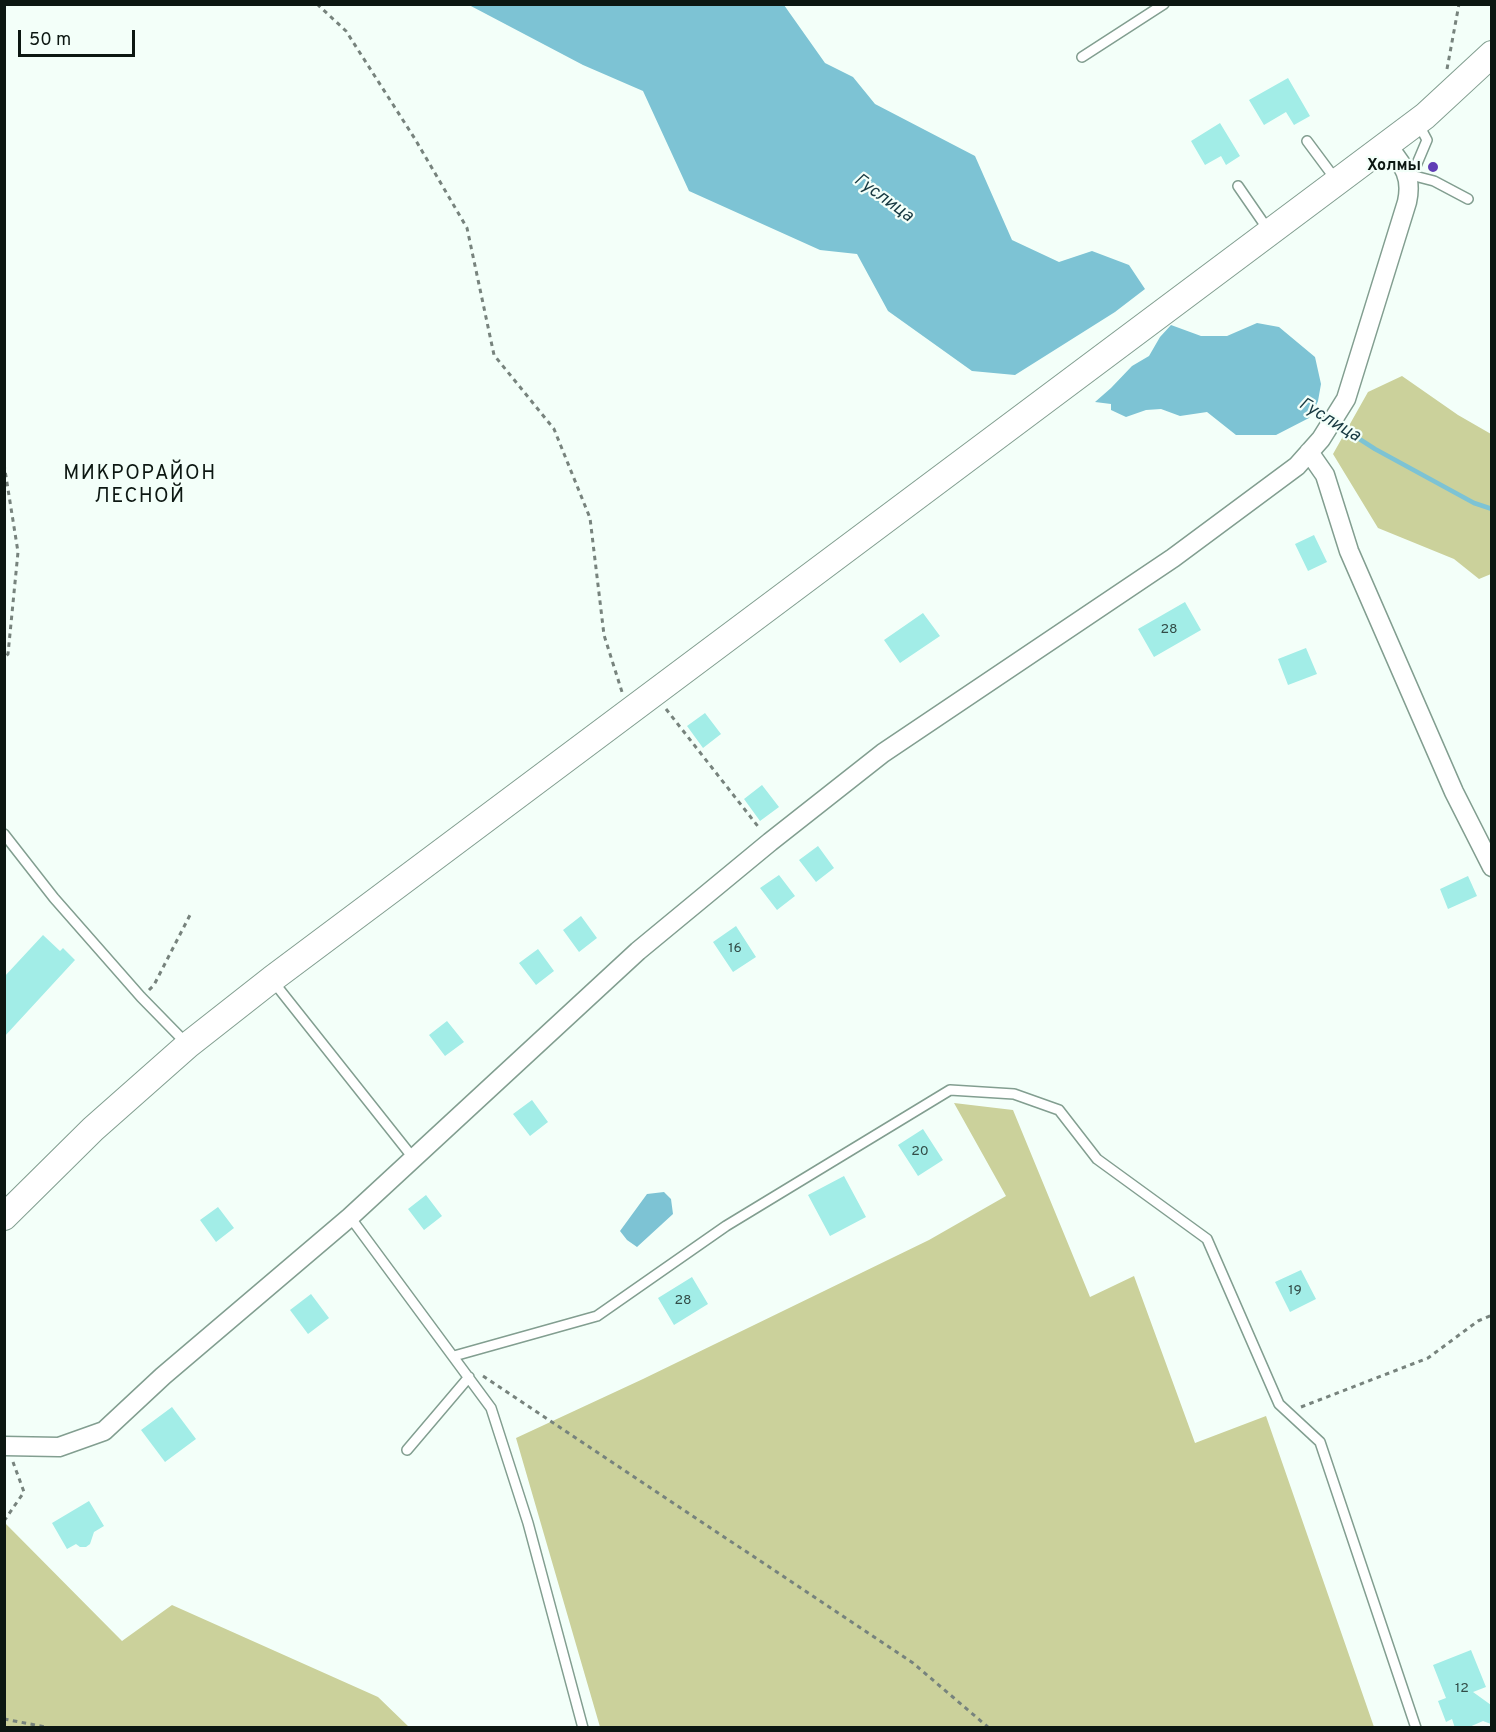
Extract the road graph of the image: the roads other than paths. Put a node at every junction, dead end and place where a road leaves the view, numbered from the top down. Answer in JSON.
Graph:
{"nodes":[{"id":1,"x":1164,"y":4,"type":"edge"},
{"id":2,"x":1491,"y":54,"type":"edge"},
{"id":3,"x":1082,"y":57,"type":"dead end"},
{"id":4,"x":1417,"y":122,"type":"junction"},
{"id":5,"x":1307,"y":141,"type":"dead end"},
{"id":6,"x":1386,"y":144,"type":"junction"},
{"id":7,"x":1407,"y":174,"type":"junction"},
{"id":8,"x":1337,"y":181,"type":"junction"},
{"id":9,"x":1238,"y":186,"type":"dead end"},
{"id":10,"x":1468,"y":199,"type":"dead end"},
{"id":11,"x":1270,"y":232,"type":"junction"},
{"id":12,"x":1315,"y":445,"type":"junction"},
{"id":13,"x":4,"y":834,"type":"edge"},
{"id":14,"x":1491,"y":867,"type":"edge"},
{"id":15,"x":272,"y":979,"type":"junction"},
{"id":16,"x":188,"y":1045,"type":"junction"},
{"id":17,"x":414,"y":1159,"type":"junction"},
{"id":18,"x":4,"y":1217,"type":"edge"},
{"id":19,"x":350,"y":1217,"type":"junction"},
{"id":20,"x":454,"y":1356,"type":"junction"},
{"id":21,"x":469,"y":1377,"type":"junction"},
{"id":22,"x":6,"y":1447,"type":"edge"},
{"id":23,"x":407,"y":1450,"type":"dead end"},
{"id":24,"x":583,"y":1728,"type":"edge"},
{"id":25,"x":1416,"y":1728,"type":"edge"}],
"edges":[{"from":1,"to":3,"type":"lane"},
{"from":2,"to":4,"type":"main road"},
{"from":4,"to":6,"type":"main road"},
{"from":4,"to":7,"type":"lane"},
{"from":5,"to":8,"type":"lane"},
{"from":6,"to":7,"type":"street"},
{"from":6,"to":8,"type":"main road"},
{"from":7,"to":10,"type":"lane"},
{"from":7,"to":12,"type":"street"},
{"from":8,"to":11,"type":"main road"},
{"from":9,"to":11,"type":"lane"},
{"from":11,"to":15,"type":"main road"},
{"from":12,"to":14,"type":"street"},
{"from":12,"to":17,"type":"street"},
{"from":13,"to":16,"type":"lane"},
{"from":15,"to":16,"type":"main road"},
{"from":15,"to":17,"type":"lane"},
{"from":16,"to":18,"type":"main road"},
{"from":17,"to":19,"type":"street"},
{"from":19,"to":20,"type":"lane"},
{"from":19,"to":22,"type":"street"},
{"from":20,"to":21,"type":"lane"},
{"from":20,"to":25,"type":"lane"},
{"from":21,"to":23,"type":"lane"},
{"from":21,"to":24,"type":"lane"}]}
